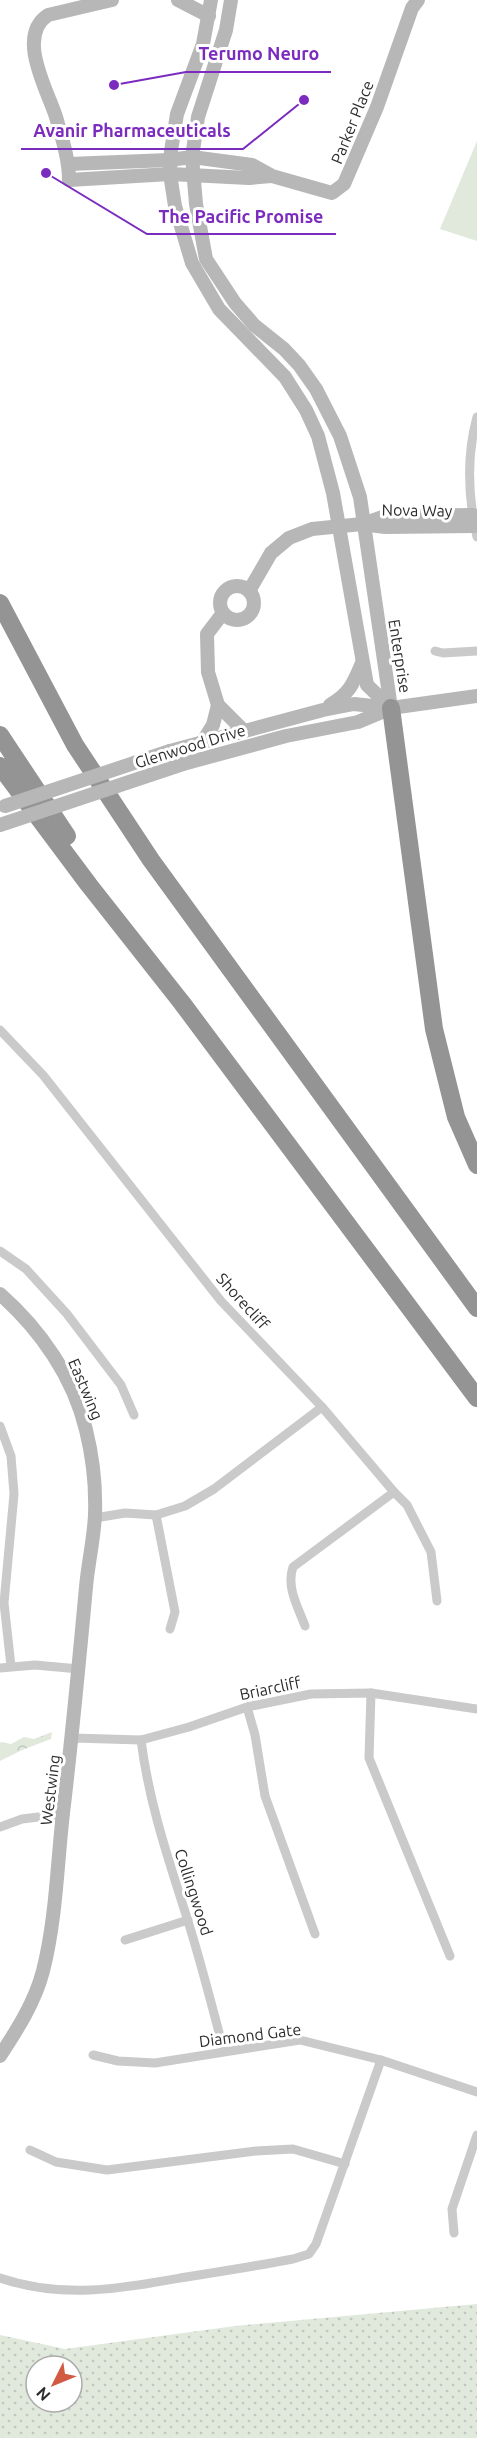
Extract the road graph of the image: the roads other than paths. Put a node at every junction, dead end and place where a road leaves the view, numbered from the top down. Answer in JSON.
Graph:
{"nodes":[{"id":1,"x":112,"y":0,"type":"edge"},
{"id":2,"x":178,"y":0,"type":"edge"},
{"id":3,"x":211,"y":0,"type":"edge"},
{"id":4,"x":231,"y":0,"type":"edge"},
{"id":5,"x":418,"y":0,"type":"edge"},
{"id":6,"x":209,"y":16,"type":"junction"},
{"id":7,"x":192,"y":157,"type":"junction"},
{"id":8,"x":169,"y":160,"type":"junction"},
{"id":9,"x":69,"y":164,"type":"junction"},
{"id":10,"x":170,"y":174,"type":"junction"},
{"id":11,"x":193,"y":175,"type":"junction"},
{"id":12,"x":272,"y":176,"type":"junction"},
{"id":13,"x":477,"y":417,"type":"edge"},
{"id":14,"x":362,"y":524,"type":"junction"},
{"id":15,"x":339,"y":526,"type":"junction"},
{"id":16,"x":475,"y":526,"type":"edge"},
{"id":17,"x":249,"y":591,"type":"junction"},
{"id":18,"x":0,"y":603,"type":"edge"},
{"id":19,"x":226,"y":616,"type":"junction"},
{"id":20,"x":435,"y":651,"type":"dead end"},
{"id":21,"x":477,"y":651,"type":"edge"},
{"id":22,"x":362,"y":663,"type":"junction"},
{"id":23,"x":477,"y":696,"type":"edge"},
{"id":24,"x":218,"y":705,"type":"junction"},
{"id":25,"x":391,"y":708,"type":"junction"},
{"id":26,"x":323,"y":710,"type":"junction"},
{"id":27,"x":243,"y":730,"type":"junction"},
{"id":28,"x":0,"y":735,"type":"edge"},
{"id":29,"x":203,"y":741,"type":"junction"},
{"id":30,"x":0,"y":766,"type":"edge"},
{"id":31,"x":2,"y":807,"type":"edge"},
{"id":32,"x":0,"y":825,"type":"edge"},
{"id":33,"x":182,"y":1003,"type":"junction"},
{"id":34,"x":0,"y":1030,"type":"edge"},
{"id":35,"x":303,"y":1070,"type":"junction"},
{"id":36,"x":477,"y":1165,"type":"edge"},
{"id":37,"x":0,"y":1251,"type":"edge"},
{"id":38,"x":477,"y":1288,"type":"edge"},
{"id":39,"x":0,"y":1294,"type":"edge"},
{"id":40,"x":477,"y":1308,"type":"edge"},
{"id":41,"x":477,"y":1398,"type":"edge"},
{"id":42,"x":322,"y":1407,"type":"junction"},
{"id":43,"x":134,"y":1415,"type":"dead end"},
{"id":44,"x":0,"y":1426,"type":"edge"},
{"id":45,"x":394,"y":1492,"type":"junction"},
{"id":46,"x":156,"y":1515,"type":"junction"},
{"id":47,"x":95,"y":1518,"type":"junction"},
{"id":48,"x":5,"y":1534,"type":"edge"},
{"id":49,"x":437,"y":1601,"type":"dead end"},
{"id":50,"x":305,"y":1626,"type":"dead end"},
{"id":51,"x":170,"y":1629,"type":"dead end"},
{"id":52,"x":11,"y":1666,"type":"junction"},
{"id":53,"x":0,"y":1668,"type":"edge"},
{"id":54,"x":79,"y":1669,"type":"junction"},
{"id":55,"x":371,"y":1692,"type":"junction"},
{"id":56,"x":247,"y":1707,"type":"junction"},
{"id":57,"x":477,"y":1708,"type":"edge"},
{"id":58,"x":73,"y":1738,"type":"junction"},
{"id":59,"x":141,"y":1740,"type":"junction"},
{"id":60,"x":63,"y":1814,"type":"junction"},
{"id":61,"x":0,"y":1827,"type":"edge"},
{"id":62,"x":188,"y":1920,"type":"junction"},
{"id":63,"x":315,"y":1934,"type":"dead end"},
{"id":64,"x":125,"y":1940,"type":"dead end"},
{"id":65,"x":450,"y":1956,"type":"dead end"},
{"id":66,"x":224,"y":2051,"type":"junction"},
{"id":67,"x":93,"y":2055,"type":"dead end"},
{"id":68,"x":0,"y":2056,"type":"edge"},
{"id":69,"x":381,"y":2060,"type":"junction"},
{"id":70,"x":477,"y":2092,"type":"edge"},
{"id":71,"x":477,"y":2135,"type":"edge"},
{"id":72,"x":30,"y":2150,"type":"dead end"},
{"id":73,"x":345,"y":2164,"type":"junction"},
{"id":74,"x":454,"y":2233,"type":"dead end"},
{"id":75,"x":0,"y":2278,"type":"edge"}],
"edges":[{"from":1,"to":9,"type":"main road"},
{"from":2,"to":6,"type":"main road"},
{"from":3,"to":6,"type":"main road","name":"Enterprise"},
{"from":4,"to":7,"type":"main road","name":"Enterprise"},
{"from":5,"to":12,"type":"main road","name":"Parker Place"},
{"from":6,"to":8,"type":"main road","name":"Enterprise"},
{"from":7,"to":8,"type":"main road","name":"Parker Place"},
{"from":7,"to":11,"type":"main road","name":"Enterprise"},
{"from":7,"to":12,"type":"main road","name":"Parker Place"},
{"from":8,"to":9,"type":"main road","name":"Parker Place"},
{"from":8,"to":10,"type":"main road","name":"Enterprise"},
{"from":9,"to":10,"type":"main road","name":"Parker Place"},
{"from":10,"to":11,"type":"main road","name":"Parker Place"},
{"from":10,"to":15,"type":"main road","name":"Enterprise"},
{"from":11,"to":12,"type":"main road","name":"Parker Place"},
{"from":11,"to":14,"type":"main road","name":"Enterprise"},
{"from":13,"to":16,"type":"street","name":"Nova Way"},
{"from":14,"to":15,"type":"main road","name":"Nova Way"},
{"from":14,"to":16,"type":"main road","name":"Nova Way"},
{"from":14,"to":25,"type":"main road","name":"Enterprise"},
{"from":15,"to":17,"type":"main road","name":"Nova Way"},
{"from":15,"to":22,"type":"main road","name":"Enterprise"},
{"from":17,"to":19,"type":"main road"},
{"from":17,"to":19,"type":"main road"},
{"from":18,"to":35,"type":"highway"},
{"from":19,"to":24,"type":"main road"},
{"from":20,"to":21,"type":"street"},
{"from":22,"to":25,"type":"main road","name":"Enterprise"},
{"from":22,"to":26,"type":"main road"},
{"from":23,"to":25,"type":"main road"},
{"from":24,"to":27,"type":"main road"},
{"from":24,"to":29,"type":"main road"},
{"from":25,"to":26,"type":"main road","name":"Glenwood Drive"},
{"from":25,"to":32,"type":"main road","name":"Glenwood Drive","bridge":true},
{"from":25,"to":36,"type":"highway"},
{"from":26,"to":27,"type":"main road","name":"Glenwood Drive"},
{"from":27,"to":29,"type":"main road","name":"Glenwood Drive"},
{"from":28,"to":33,"type":"highway"},
{"from":29,"to":31,"type":"main road","name":"Glenwood Drive","bridge":true},
{"from":30,"to":33,"type":"highway"},
{"from":33,"to":41,"type":"highway"},
{"from":34,"to":42,"type":"street","name":"Shorecliff"},
{"from":35,"to":38,"type":"highway"},
{"from":35,"to":40,"type":"highway"},
{"from":37,"to":43,"type":"street"},
{"from":39,"to":47,"type":"main road","name":"Eastwing"},
{"from":42,"to":45,"type":"street","name":"Shorecliff"},
{"from":42,"to":46,"type":"street"},
{"from":44,"to":48,"type":"street"},
{"from":45,"to":49,"type":"street","name":"Shorecliff"},
{"from":45,"to":50,"type":"street"},
{"from":46,"to":47,"type":"street"},
{"from":46,"to":51,"type":"street"},
{"from":47,"to":54,"type":"main road","name":"Westwing"},
{"from":48,"to":52,"type":"street"},
{"from":52,"to":53,"type":"street"},
{"from":52,"to":54,"type":"street"},
{"from":54,"to":58,"type":"main road","name":"Westwing"},
{"from":55,"to":56,"type":"street","name":"Briarcliff"},
{"from":55,"to":57,"type":"street","name":"Briarcliff"},
{"from":55,"to":65,"type":"street"},
{"from":56,"to":59,"type":"street","name":"Briarcliff"},
{"from":56,"to":63,"type":"street"},
{"from":58,"to":59,"type":"street","name":"Briarcliff"},
{"from":58,"to":60,"type":"main road","name":"Westwing"},
{"from":59,"to":62,"type":"street","name":"Collingwood"},
{"from":60,"to":61,"type":"street"},
{"from":60,"to":68,"type":"main road","name":"Westwing"},
{"from":62,"to":64,"type":"street"},
{"from":62,"to":66,"type":"street","name":"Collingwood"},
{"from":66,"to":67,"type":"street","name":"Diamond Gate"},
{"from":66,"to":69,"type":"street","name":"Diamond Gate"},
{"from":69,"to":70,"type":"street","name":"Diamond Gate"},
{"from":69,"to":73,"type":"street"},
{"from":71,"to":74,"type":"street"},
{"from":72,"to":73,"type":"street"},
{"from":73,"to":75,"type":"street"}]}
